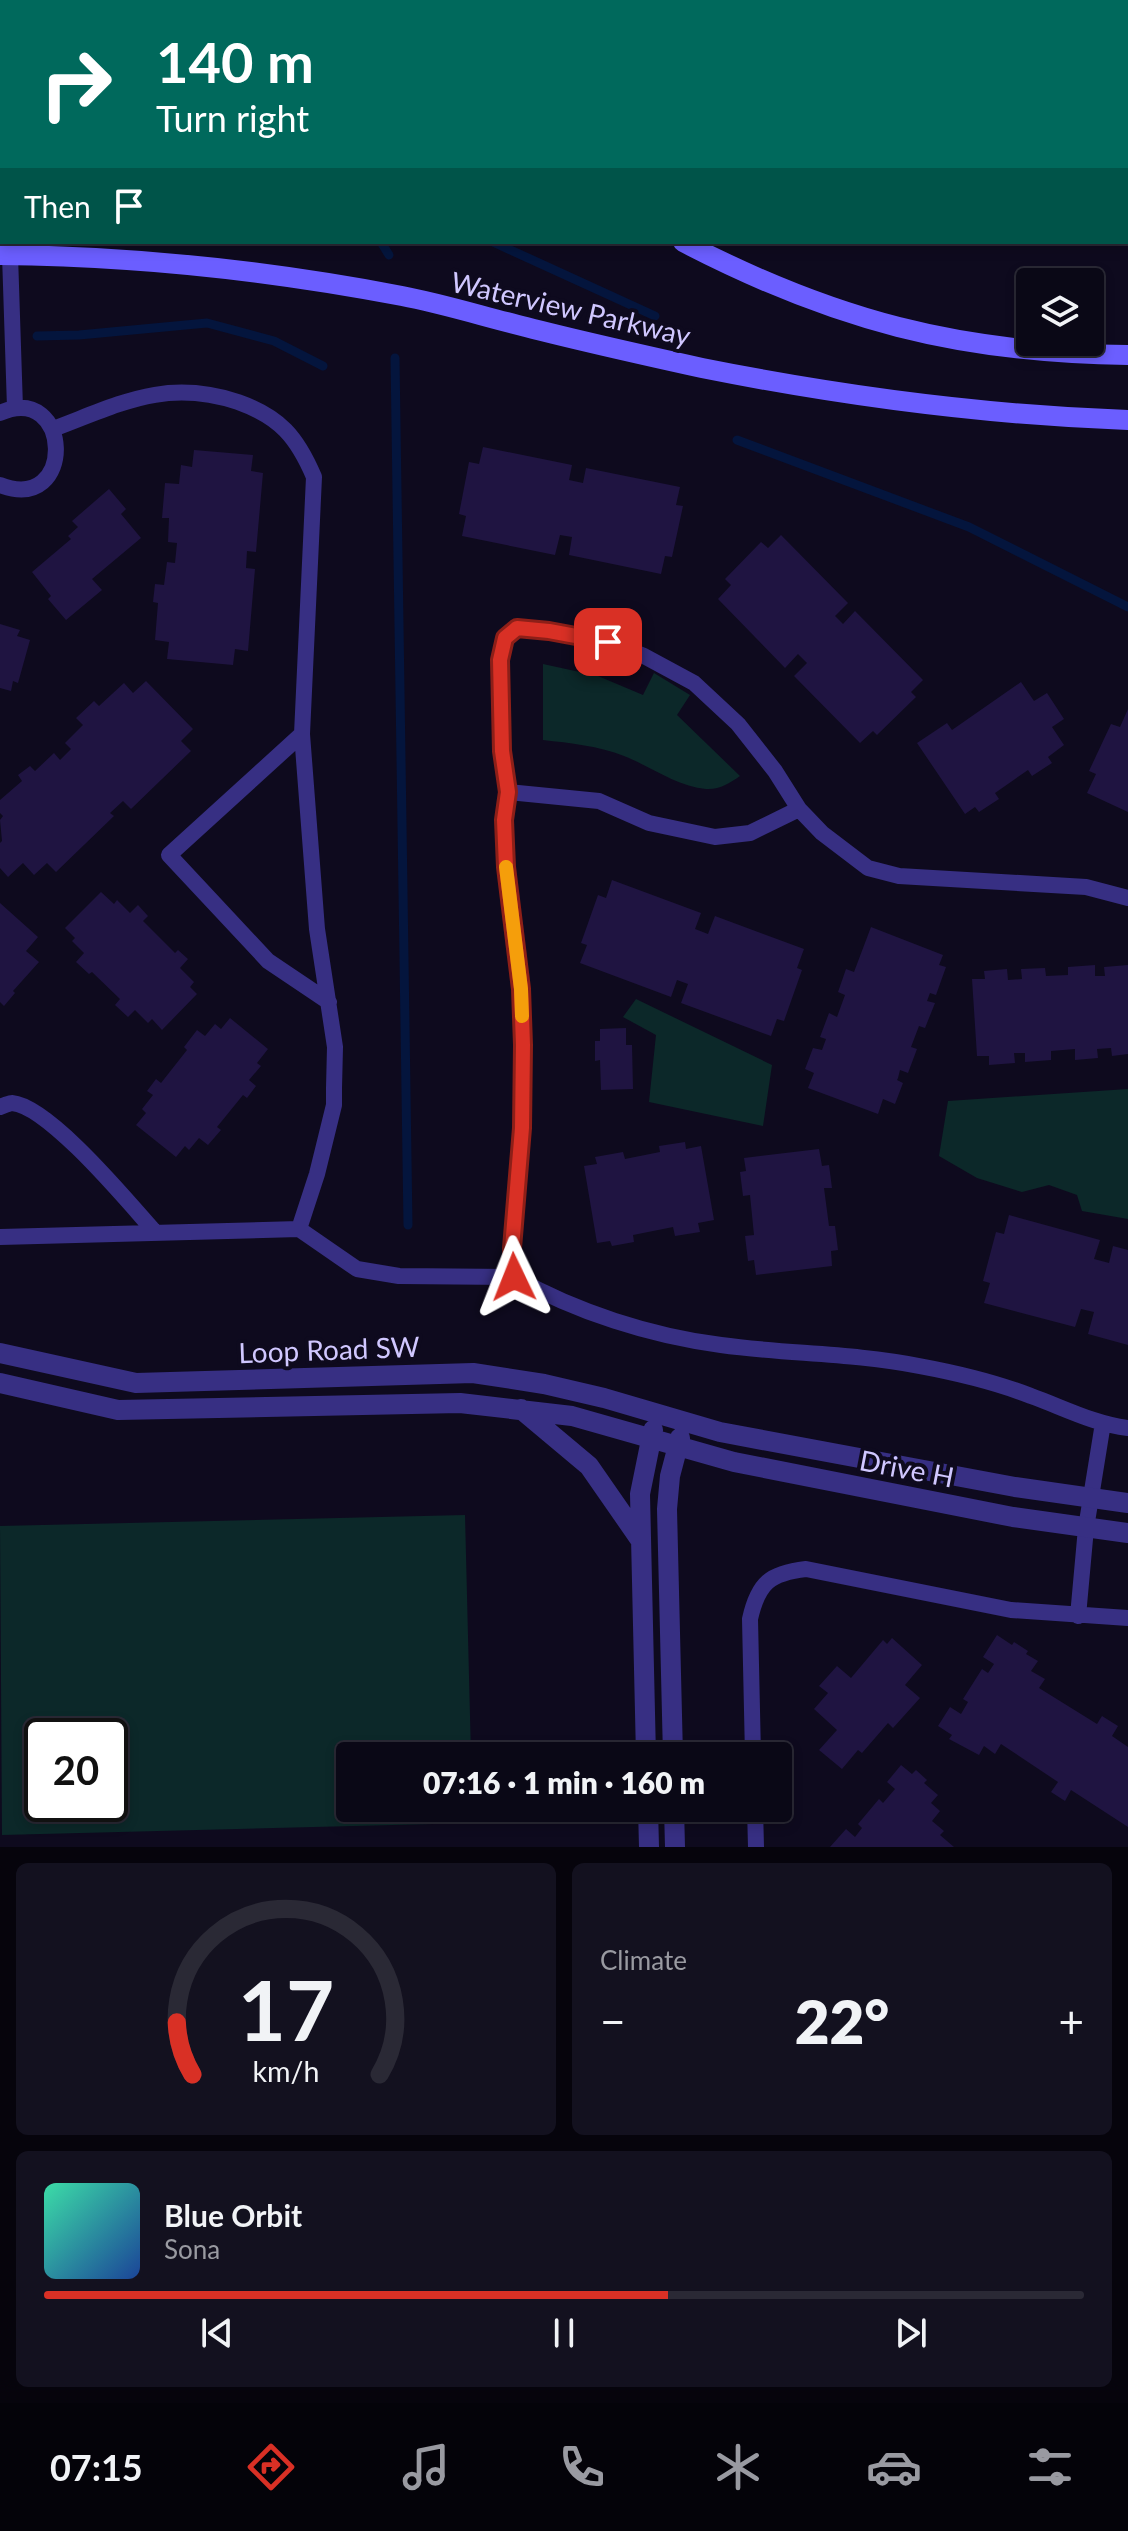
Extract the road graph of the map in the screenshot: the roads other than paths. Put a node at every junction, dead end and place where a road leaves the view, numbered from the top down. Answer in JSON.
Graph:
{"nodes":[{"id":1,"x":687,"y":244,"type":"edge"},
{"id":2,"x":6,"y":251,"type":"edge"},
{"id":3,"x":1128,"y":355,"type":"edge"},
{"id":4,"x":8,"y":410,"type":"edge"},
{"id":5,"x":1128,"y":420,"type":"edge"},
{"id":6,"x":53,"y":429,"type":"junction"},
{"id":7,"x":0,"y":485,"type":"edge"},
{"id":8,"x":302,"y":734,"type":"junction"},
{"id":9,"x":508,"y":792,"type":"junction"},
{"id":10,"x":799,"y":809,"type":"junction"},
{"id":11,"x":1128,"y":898,"type":"edge"},
{"id":12,"x":329,"y":1002,"type":"junction"},
{"id":13,"x":0,"y":1107,"type":"edge"},
{"id":14,"x":299,"y":1229,"type":"junction"},
{"id":15,"x":155,"y":1232,"type":"junction"},
{"id":16,"x":0,"y":1237,"type":"edge"},
{"id":17,"x":514,"y":1277,"type":"junction"},
{"id":18,"x":0,"y":1353,"type":"edge"},
{"id":19,"x":0,"y":1383,"type":"edge"},
{"id":20,"x":521,"y":1409,"type":"junction"},
{"id":21,"x":658,"y":1414,"type":"junction"},
{"id":22,"x":684,"y":1422,"type":"junction"},
{"id":23,"x":1103,"y":1423,"type":"junction"},
{"id":24,"x":1128,"y":1428,"type":"edge"},
{"id":25,"x":650,"y":1440,"type":"junction"},
{"id":26,"x":677,"y":1448,"type":"junction"},
{"id":27,"x":1090,"y":1499,"type":"junction"},
{"id":28,"x":1128,"y":1503,"type":"edge"},
{"id":29,"x":1086,"y":1528,"type":"junction"},
{"id":30,"x":1128,"y":1533,"type":"edge"},
{"id":31,"x":639,"y":1538,"type":"junction"},
{"id":32,"x":1078,"y":1616,"type":"junction"},
{"id":33,"x":1128,"y":1618,"type":"edge"},
{"id":34,"x":646,"y":1742,"type":"edge"},
{"id":35,"x":673,"y":1742,"type":"edge"},
{"id":36,"x":753,"y":1742,"type":"edge"},
{"id":37,"x":648,"y":1822,"type":"edge"},
{"id":38,"x":674,"y":1822,"type":"edge"},
{"id":39,"x":755,"y":1822,"type":"edge"},
{"id":40,"x":649,"y":1847,"type":"edge"},
{"id":41,"x":675,"y":1847,"type":"edge"},
{"id":42,"x":756,"y":1847,"type":"edge"}],
"edges":[{"from":1,"to":3,"type":"main road"},
{"from":2,"to":4,"type":"lane"},
{"from":2,"to":5,"type":"main road","name":"Waterview Parkway"},
{"from":4,"to":6,"type":"lane"},
{"from":6,"to":7,"type":"lane"},
{"from":6,"to":8,"type":"lane"},
{"from":8,"to":12,"type":"lane"},
{"from":8,"to":12,"type":"lane"},
{"from":9,"to":10,"type":"lane"},
{"from":9,"to":10,"type":"lane"},
{"from":9,"to":17,"type":"lane"},
{"from":10,"to":11,"type":"lane"},
{"from":12,"to":14,"type":"lane"},
{"from":13,"to":15,"type":"lane"},
{"from":14,"to":15,"type":"lane"},
{"from":14,"to":17,"type":"lane"},
{"from":15,"to":16,"type":"lane"},
{"from":17,"to":23,"type":"lane"},
{"from":18,"to":21,"type":"street","name":"Loop Road SW"},
{"from":19,"to":20,"type":"street","name":"Loop Road SW"},
{"from":20,"to":25,"type":"street","name":"Loop Road SW"},
{"from":20,"to":31,"type":"street"},
{"from":21,"to":22,"type":"street","name":"Loop Road SW"},
{"from":21,"to":25,"type":"street"},
{"from":22,"to":26,"type":"street"},
{"from":22,"to":27,"type":"street","name":"Drive H"},
{"from":23,"to":24,"type":"lane"},
{"from":23,"to":27,"type":"lane"},
{"from":25,"to":26,"type":"street","name":"Loop Road SW"},
{"from":25,"to":31,"type":"street"},
{"from":26,"to":29,"type":"street","name":"Drive H"},
{"from":26,"to":35,"type":"street"},
{"from":27,"to":28,"type":"street","name":"Drive H"},
{"from":27,"to":29,"type":"lane"},
{"from":29,"to":30,"type":"street","name":"Drive H"},
{"from":29,"to":32,"type":"lane"},
{"from":31,"to":34,"type":"street"},
{"from":32,"to":33,"type":"lane"},
{"from":32,"to":36,"type":"lane"},
{"from":37,"to":40,"type":"street"},
{"from":38,"to":41,"type":"street"},
{"from":39,"to":42,"type":"lane"}]}
